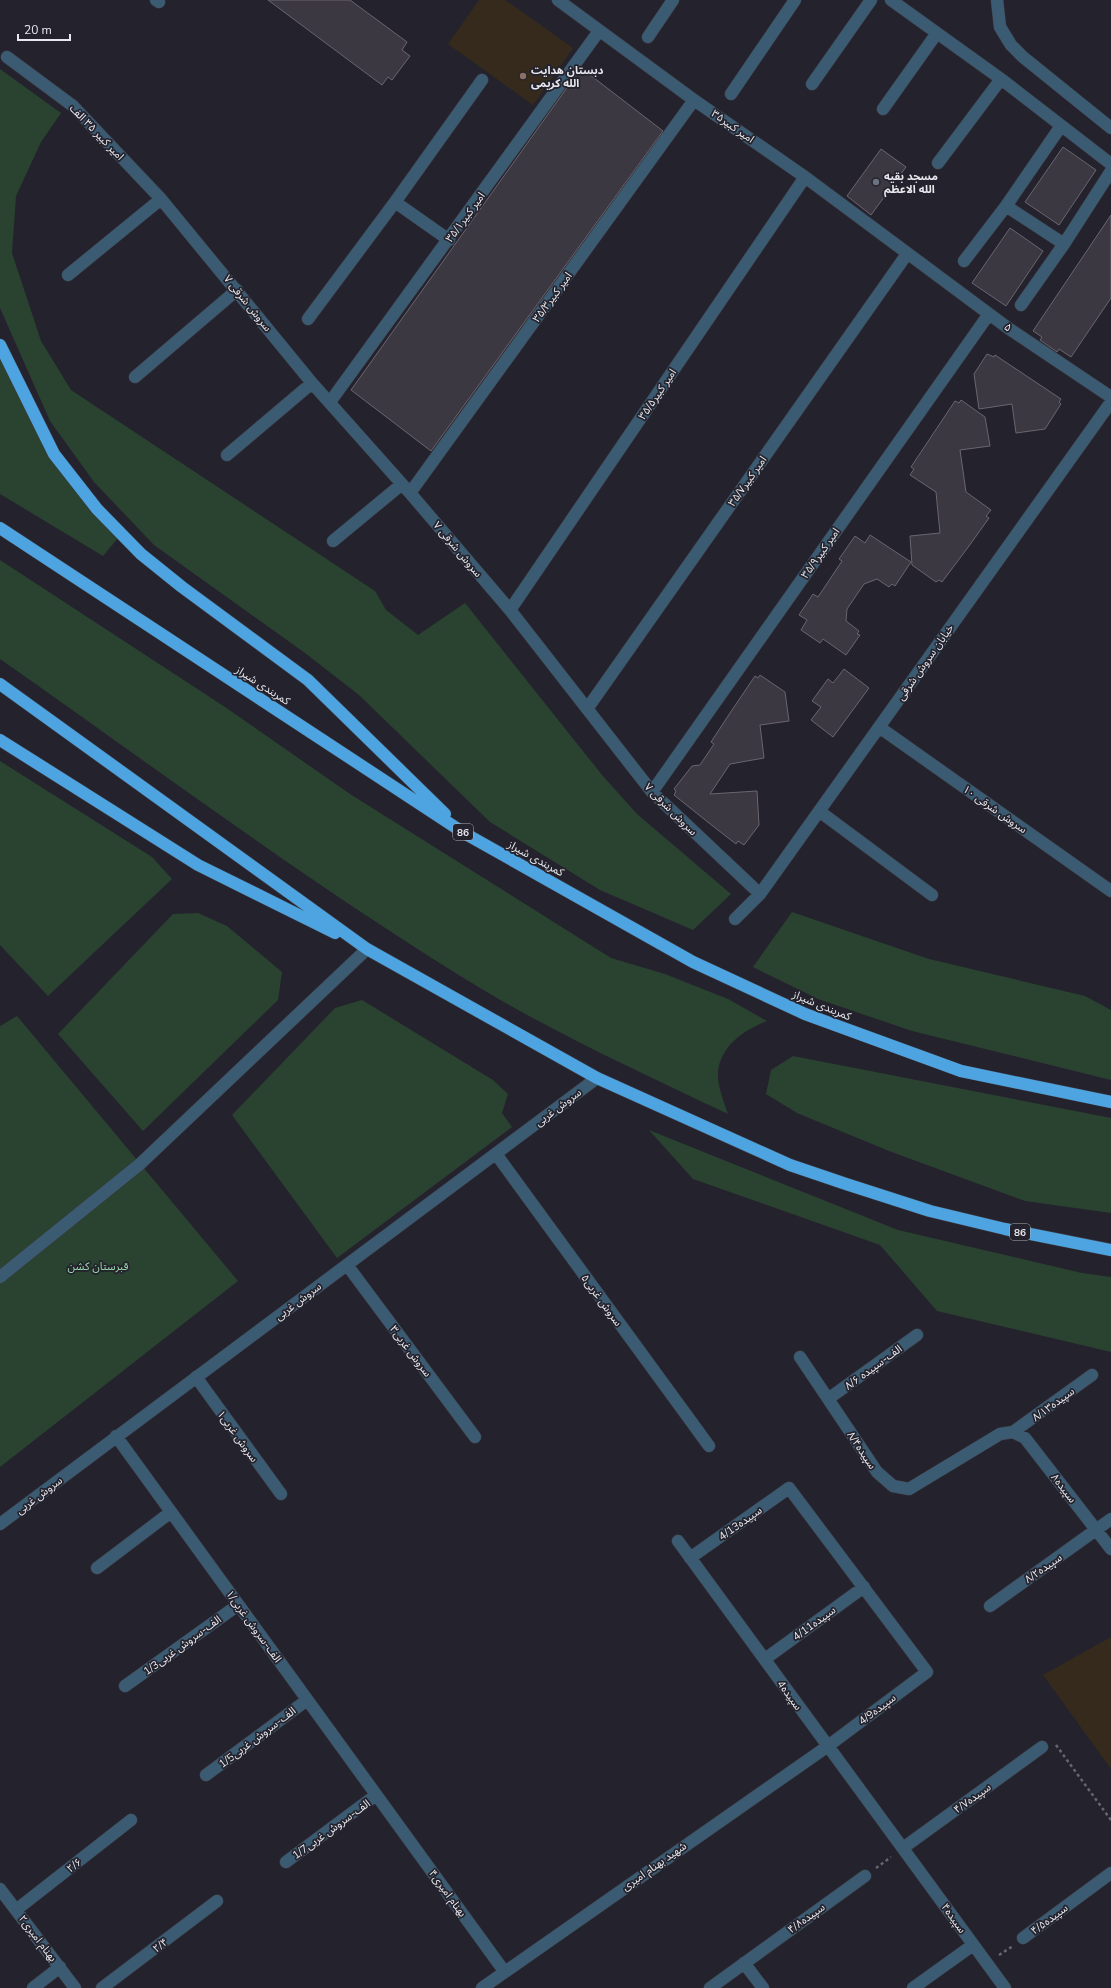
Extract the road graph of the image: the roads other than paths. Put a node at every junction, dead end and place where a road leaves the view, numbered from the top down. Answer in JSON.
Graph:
{"nodes":[{"id":1,"x":558,"y":0,"type":"edge"},
{"id":2,"x":673,"y":0,"type":"edge"},
{"id":3,"x":795,"y":0,"type":"edge"},
{"id":4,"x":871,"y":0,"type":"edge"},
{"id":5,"x":891,"y":0,"type":"edge"},
{"id":6,"x":997,"y":0,"type":"edge"},
{"id":7,"x":575,"y":5,"type":"edge"},
{"id":8,"x":598,"y":31,"type":"junction"},
{"id":9,"x":937,"y":33,"type":"junction"},
{"id":10,"x":648,"y":37,"type":"dead end"},
{"id":11,"x":7,"y":57,"type":"dead end"},
{"id":12,"x":1001,"y":79,"type":"junction"},
{"id":13,"x":482,"y":80,"type":"dead end"},
{"id":14,"x":812,"y":84,"type":"dead end"},
{"id":15,"x":731,"y":94,"type":"dead end"},
{"id":16,"x":694,"y":100,"type":"junction"},
{"id":17,"x":883,"y":109,"type":"dead end"},
{"id":18,"x":1062,"y":126,"type":"junction"},
{"id":19,"x":1111,"y":128,"type":"edge"},
{"id":20,"x":938,"y":164,"type":"dead end"},
{"id":21,"x":1111,"y":164,"type":"edge"},
{"id":22,"x":1111,"y":171,"type":"edge"},
{"id":23,"x":805,"y":177,"type":"junction"},
{"id":24,"x":161,"y":199,"type":"junction"},
{"id":25,"x":396,"y":202,"type":"junction"},
{"id":26,"x":1006,"y":206,"type":"junction"},
{"id":27,"x":448,"y":240,"type":"junction"},
{"id":28,"x":1064,"y":244,"type":"junction"},
{"id":29,"x":907,"y":254,"type":"junction"},
{"id":30,"x":964,"y":261,"type":"dead end"},
{"id":31,"x":68,"y":275,"type":"dead end"},
{"id":32,"x":237,"y":290,"type":"junction"},
{"id":33,"x":1021,"y":305,"type":"dead end"},
{"id":34,"x":989,"y":314,"type":"junction"},
{"id":35,"x":308,"y":319,"type":"dead end"},
{"id":36,"x":0,"y":345,"type":"edge"},
{"id":37,"x":135,"y":377,"type":"dead end"},
{"id":38,"x":312,"y":383,"type":"junction"},
{"id":39,"x":1111,"y":397,"type":"edge"},
{"id":40,"x":330,"y":402,"type":"junction"},
{"id":41,"x":1111,"y":402,"type":"edge"},
{"id":42,"x":227,"y":455,"type":"dead end"},
{"id":43,"x":402,"y":484,"type":"junction"},
{"id":44,"x":410,"y":493,"type":"junction"},
{"id":45,"x":0,"y":528,"type":"edge"},
{"id":46,"x":332,"y":541,"type":"dead end"},
{"id":47,"x":510,"y":610,"type":"junction"},
{"id":48,"x":0,"y":684,"type":"edge"},
{"id":49,"x":587,"y":708,"type":"junction"},
{"id":50,"x":879,"y":727,"type":"junction"},
{"id":51,"x":0,"y":740,"type":"edge"},
{"id":52,"x":652,"y":792,"type":"junction"},
{"id":53,"x":819,"y":811,"type":"junction"},
{"id":54,"x":464,"y":833,"type":"junction"},
{"id":55,"x":1111,"y":891,"type":"edge"},
{"id":56,"x":760,"y":894,"type":"junction"},
{"id":57,"x":932,"y":894,"type":"dead end"},
{"id":58,"x":735,"y":919,"type":"dead end"},
{"id":59,"x":367,"y":949,"type":"junction"},
{"id":60,"x":598,"y":1078,"type":"junction"},
{"id":61,"x":1111,"y":1102,"type":"edge"},
{"id":62,"x":496,"y":1154,"type":"junction"},
{"id":63,"x":1111,"y":1250,"type":"edge"},
{"id":64,"x":347,"y":1265,"type":"junction"},
{"id":65,"x":0,"y":1277,"type":"edge"},
{"id":66,"x":917,"y":1335,"type":"dead end"},
{"id":67,"x":800,"y":1357,"type":"dead end"},
{"id":68,"x":1092,"y":1375,"type":"dead end"},
{"id":69,"x":196,"y":1377,"type":"junction"},
{"id":70,"x":828,"y":1399,"type":"junction"},
{"id":71,"x":1013,"y":1432,"type":"junction"},
{"id":72,"x":116,"y":1436,"type":"junction"},
{"id":73,"x":475,"y":1437,"type":"dead end"},
{"id":74,"x":709,"y":1446,"type":"dead end"},
{"id":75,"x":281,"y":1494,"type":"dead end"},
{"id":76,"x":172,"y":1512,"type":"junction"},
{"id":77,"x":1111,"y":1519,"type":"edge"},
{"id":78,"x":0,"y":1524,"type":"edge"},
{"id":79,"x":1096,"y":1530,"type":"junction"},
{"id":80,"x":678,"y":1541,"type":"dead end"},
{"id":81,"x":1111,"y":1549,"type":"edge"},
{"id":82,"x":690,"y":1558,"type":"junction"},
{"id":83,"x":97,"y":1568,"type":"dead end"},
{"id":84,"x":864,"y":1587,"type":"junction"},
{"id":85,"x":238,"y":1605,"type":"junction"},
{"id":86,"x":990,"y":1606,"type":"dead end"},
{"id":87,"x":765,"y":1659,"type":"junction"},
{"id":88,"x":125,"y":1686,"type":"dead end"},
{"id":89,"x":307,"y":1700,"type":"junction"},
{"id":90,"x":828,"y":1746,"type":"junction"},
{"id":91,"x":1042,"y":1747,"type":"road end"},
{"id":92,"x":206,"y":1775,"type":"dead end"},
{"id":93,"x":376,"y":1795,"type":"junction"},
{"id":94,"x":391,"y":1816,"type":"joint"},
{"id":95,"x":131,"y":1820,"type":"dead end"},
{"id":96,"x":903,"y":1848,"type":"junction"},
{"id":97,"x":286,"y":1862,"type":"dead end"},
{"id":98,"x":1111,"y":1873,"type":"edge"},
{"id":99,"x":865,"y":1876,"type":"road end"},
{"id":100,"x":0,"y":1889,"type":"edge"},
{"id":101,"x":217,"y":1901,"type":"dead end"},
{"id":102,"x":16,"y":1910,"type":"junction"},
{"id":103,"x":1023,"y":1938,"type":"road end"},
{"id":104,"x":973,"y":1945,"type":"junction"},
{"id":105,"x":744,"y":1963,"type":"junction"},
{"id":106,"x":60,"y":1967,"type":"junction"},
{"id":107,"x":504,"y":1971,"type":"junction"},
{"id":108,"x":33,"y":1988,"type":"edge"},
{"id":109,"x":75,"y":1988,"type":"edge"},
{"id":110,"x":102,"y":1988,"type":"edge"},
{"id":111,"x":482,"y":1988,"type":"edge"},
{"id":112,"x":710,"y":1988,"type":"edge"},
{"id":113,"x":763,"y":1988,"type":"edge"},
{"id":114,"x":913,"y":1988,"type":"edge"},
{"id":115,"x":1005,"y":1988,"type":"edge"}],
"edges":[{"from":1,"to":7,"type":"street","name":"امیر کبیر۳۵"},
{"from":2,"to":10,"type":"street"},
{"from":3,"to":15,"type":"street"},
{"from":4,"to":14,"type":"street"},
{"from":5,"to":9,"type":"street"},
{"from":6,"to":19,"type":"street"},
{"from":7,"to":8,"type":"street","name":"امیر کبیر۳۵"},
{"from":8,"to":16,"type":"street","name":"امیر کبیر۳۵"},
{"from":8,"to":27,"type":"street","name":"امیر کبیر۳۵/۱"},
{"from":9,"to":12,"type":"street"},
{"from":9,"to":17,"type":"street"},
{"from":11,"to":24,"type":"street","name":"امیر کبیر ۳۵ الف"},
{"from":12,"to":18,"type":"street"},
{"from":12,"to":20,"type":"street"},
{"from":13,"to":25,"type":"street"},
{"from":16,"to":23,"type":"street","name":"امیر کبیر۳۵"},
{"from":16,"to":44,"type":"street","name":"امیر کبیر۳۵/۳"},
{"from":18,"to":21,"type":"street"},
{"from":18,"to":26,"type":"street"},
{"from":22,"to":28,"type":"street"},
{"from":23,"to":29,"type":"street","name":"امیر کبیر۳۵"},
{"from":23,"to":47,"type":"street","name":"امیر کبیر۳۵/۵"},
{"from":24,"to":31,"type":"street"},
{"from":24,"to":32,"type":"street","name":"سروش شرقی ۷"},
{"from":25,"to":27,"type":"street"},
{"from":25,"to":35,"type":"street"},
{"from":26,"to":28,"type":"street"},
{"from":26,"to":30,"type":"street"},
{"from":27,"to":40,"type":"street","name":"امیر کبیر۳۵/۱"},
{"from":28,"to":33,"type":"street"},
{"from":29,"to":34,"type":"street","name":"۵"},
{"from":29,"to":49,"type":"street","name":"امیر کبیر۳۵/۷"},
{"from":32,"to":37,"type":"street"},
{"from":32,"to":38,"type":"street","name":"سروش شرقی ۷"},
{"from":34,"to":39,"type":"street","name":"۵"},
{"from":34,"to":52,"type":"street","name":"امیر کبیر۳۵/۹"},
{"from":36,"to":54,"type":"highway"},
{"from":38,"to":40,"type":"street","name":"سروش شرقی ۷"},
{"from":38,"to":42,"type":"street"},
{"from":40,"to":43,"type":"street","name":"سروش شرقی ۷"},
{"from":41,"to":50,"type":"street","name":"خیابان سروش شرقی"},
{"from":43,"to":44,"type":"street","name":"سروش شرقی ۷"},
{"from":43,"to":46,"type":"street"},
{"from":44,"to":47,"type":"street","name":"سروش شرقی ۷"},
{"from":45,"to":54,"type":"highway","name":"کمربندی شیراز","number":"86"},
{"from":47,"to":49,"type":"street","name":"سروش شرقی ۷"},
{"from":48,"to":59,"type":"highway"},
{"from":49,"to":52,"type":"street","name":"سروش شرقی ۷"},
{"from":50,"to":53,"type":"street","name":"خیابان سروش شرقی"},
{"from":50,"to":55,"type":"street","name":"سروش شرقی ۱۰"},
{"from":51,"to":59,"type":"highway","number":"86"},
{"from":52,"to":56,"type":"street","name":"سروش شرقی ۷"},
{"from":53,"to":56,"type":"street","name":"خیابان سروش شرقی"},
{"from":53,"to":57,"type":"street"},
{"from":54,"to":61,"type":"highway","name":"کمربندی شیراز","number":"86"},
{"from":56,"to":58,"type":"street","name":"خیابان سروش شرقی"},
{"from":59,"to":60,"type":"highway","number":"86"},
{"from":59,"to":65,"type":"street"},
{"from":60,"to":62,"type":"street","name":"سروش غربی"},
{"from":60,"to":63,"type":"highway","number":"86"},
{"from":62,"to":64,"type":"street","name":"سروش غربی"},
{"from":62,"to":74,"type":"street","name":"سروش غربی۵"},
{"from":64,"to":69,"type":"street","name":"سروش غربی"},
{"from":64,"to":73,"type":"street","name":"سروش غربی۳"},
{"from":66,"to":70,"type":"street","name":"۸/۶ الف-سپیده"},
{"from":67,"to":70,"type":"street","name":"سپیده۸/۴"},
{"from":68,"to":71,"type":"street","name":"سپیده۸/۱۳"},
{"from":69,"to":72,"type":"street","name":"سروش غربی"},
{"from":69,"to":75,"type":"street","name":"سروش غربی۱"},
{"from":70,"to":71,"type":"street","name":"سپیده۸/۴"},
{"from":71,"to":79,"type":"street","name":"سپیده۸"},
{"from":72,"to":76,"type":"street","name":"۱/الف-سروش غربی"},
{"from":72,"to":78,"type":"street","name":"سروش غربی"},
{"from":76,"to":83,"type":"street"},
{"from":76,"to":85,"type":"street","name":"۱/الف-سروش غربی"},
{"from":77,"to":79,"type":"street","name":"سپیده۸/۲"},
{"from":79,"to":81,"type":"street","name":"سپیده۸"},
{"from":79,"to":86,"type":"street","name":"سپیده۸/۲"},
{"from":80,"to":82,"type":"street","name":"4سپیده"},
{"from":82,"to":84,"type":"street","name":"4/13سپیده"},
{"from":82,"to":87,"type":"street","name":"4سپیده"},
{"from":84,"to":87,"type":"street","name":"4/11سپیده"},
{"from":84,"to":90,"type":"street","name":"4/9سپیده"},
{"from":85,"to":88,"type":"street","name":"1/3الف-سروش غربی"},
{"from":85,"to":89,"type":"street","name":"۱/الف-سروش غربی"},
{"from":87,"to":90,"type":"street","name":"4سپیده"},
{"from":89,"to":92,"type":"street","name":"1/5الف-سروش غربی"},
{"from":89,"to":93,"type":"street","name":"۱/الف-سروش غربی"},
{"from":90,"to":96,"type":"street","name":"4سپیده"},
{"from":90,"to":107,"type":"street","name":"شهید بهنام امیری"},
{"from":91,"to":96,"type":"street","name":"سپیده۴/۷"},
{"from":93,"to":94,"type":"street","name":"۱/الف-سروش غربی"},
{"from":93,"to":97,"type":"street","name":"1/7الف-سروش غربی"},
{"from":94,"to":107,"type":"street","name":"بهنام امیری۴"},
{"from":95,"to":102,"type":"street","name":"۲/۶"},
{"from":96,"to":104,"type":"street","name":"سپیده۴"},
{"from":98,"to":103,"type":"street","name":"سپیده۴/۵"},
{"from":99,"to":105,"type":"street","name":"سپیده۴/۸"},
{"from":100,"to":102,"type":"street","name":"بهنام امیری۲"},
{"from":101,"to":110,"type":"street","name":"۲/۴"},
{"from":102,"to":106,"type":"street","name":"بهنام امیری۲"},
{"from":104,"to":114,"type":"street"},
{"from":104,"to":115,"type":"street","name":"سپیده۴"},
{"from":105,"to":112,"type":"street","name":"سپیده۴/۸"},
{"from":105,"to":113,"type":"street"},
{"from":106,"to":108,"type":"street"},
{"from":106,"to":109,"type":"street","name":"بهنام امیری۲"},
{"from":107,"to":111,"type":"street","name":"شهید بهنام امیری"}]}
